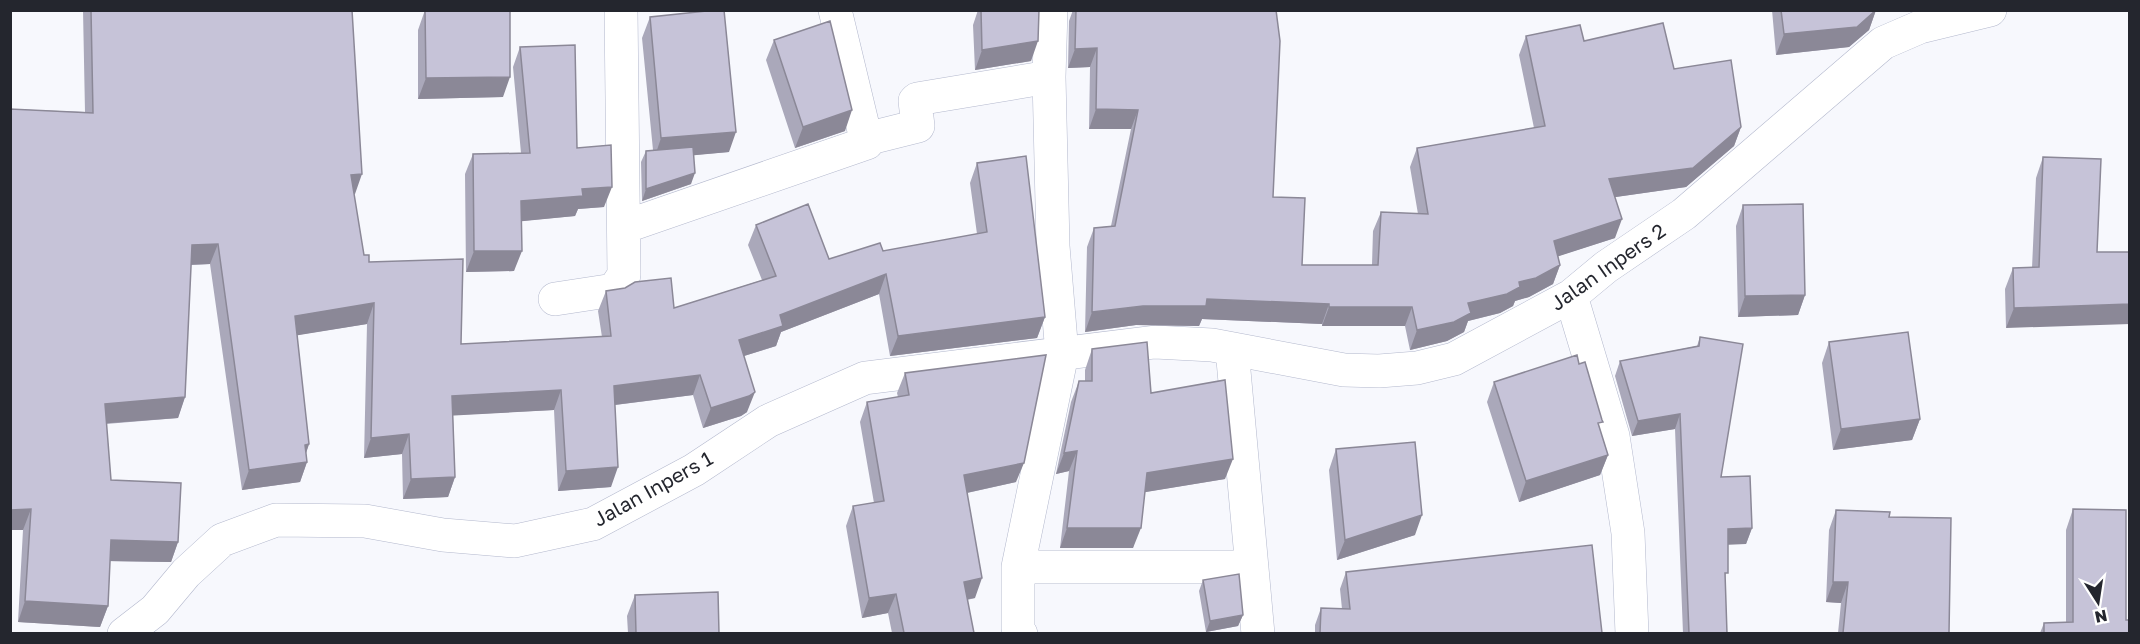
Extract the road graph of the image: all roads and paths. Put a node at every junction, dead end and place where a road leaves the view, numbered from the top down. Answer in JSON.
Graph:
{"nodes":[{"id":1,"x":621,"y":10,"type":"edge"},
{"id":2,"x":835,"y":10,"type":"edge"},
{"id":3,"x":1052,"y":10,"type":"edge"},
{"id":4,"x":1990,"y":10,"type":"edge"},
{"id":5,"x":1048,"y":77,"type":"junction"},
{"id":6,"x":866,"y":140,"type":"junction"},
{"id":7,"x":624,"y":226,"type":"junction"},
{"id":8,"x":1572,"y":296,"type":"junction"},
{"id":9,"x":555,"y":299,"type":"dead end"},
{"id":10,"x":1232,"y":349,"type":"junction"},
{"id":11,"x":1062,"y":354,"type":"junction"},
{"id":12,"x":1018,"y":567,"type":"junction"},
{"id":13,"x":1252,"y":567,"type":"junction"},
{"id":14,"x":124,"y":633,"type":"edge"},
{"id":15,"x":1021,"y":633,"type":"edge"},
{"id":16,"x":1258,"y":633,"type":"edge"},
{"id":17,"x":1632,"y":633,"type":"edge"}],
"edges":[{"from":1,"to":7,"type":"street"},
{"from":2,"to":6,"type":"street"},
{"from":3,"to":5,"type":"street"},
{"from":4,"to":8,"type":"street","name":"Jalan Inpers 2"},
{"from":5,"to":6,"type":"street"},
{"from":5,"to":11,"type":"street"},
{"from":6,"to":7,"type":"street"},
{"from":7,"to":9,"type":"street"},
{"from":8,"to":10,"type":"street","name":"Jalan Inpers 2"},
{"from":8,"to":17,"type":"street"},
{"from":10,"to":11,"type":"street","name":"Jalan Inpers 2"},
{"from":10,"to":13,"type":"street"},
{"from":11,"to":12,"type":"street"},
{"from":11,"to":14,"type":"street","name":"Jalan Inpers 1"},
{"from":12,"to":13,"type":"street"},
{"from":12,"to":15,"type":"street"},
{"from":13,"to":16,"type":"street"}]}
